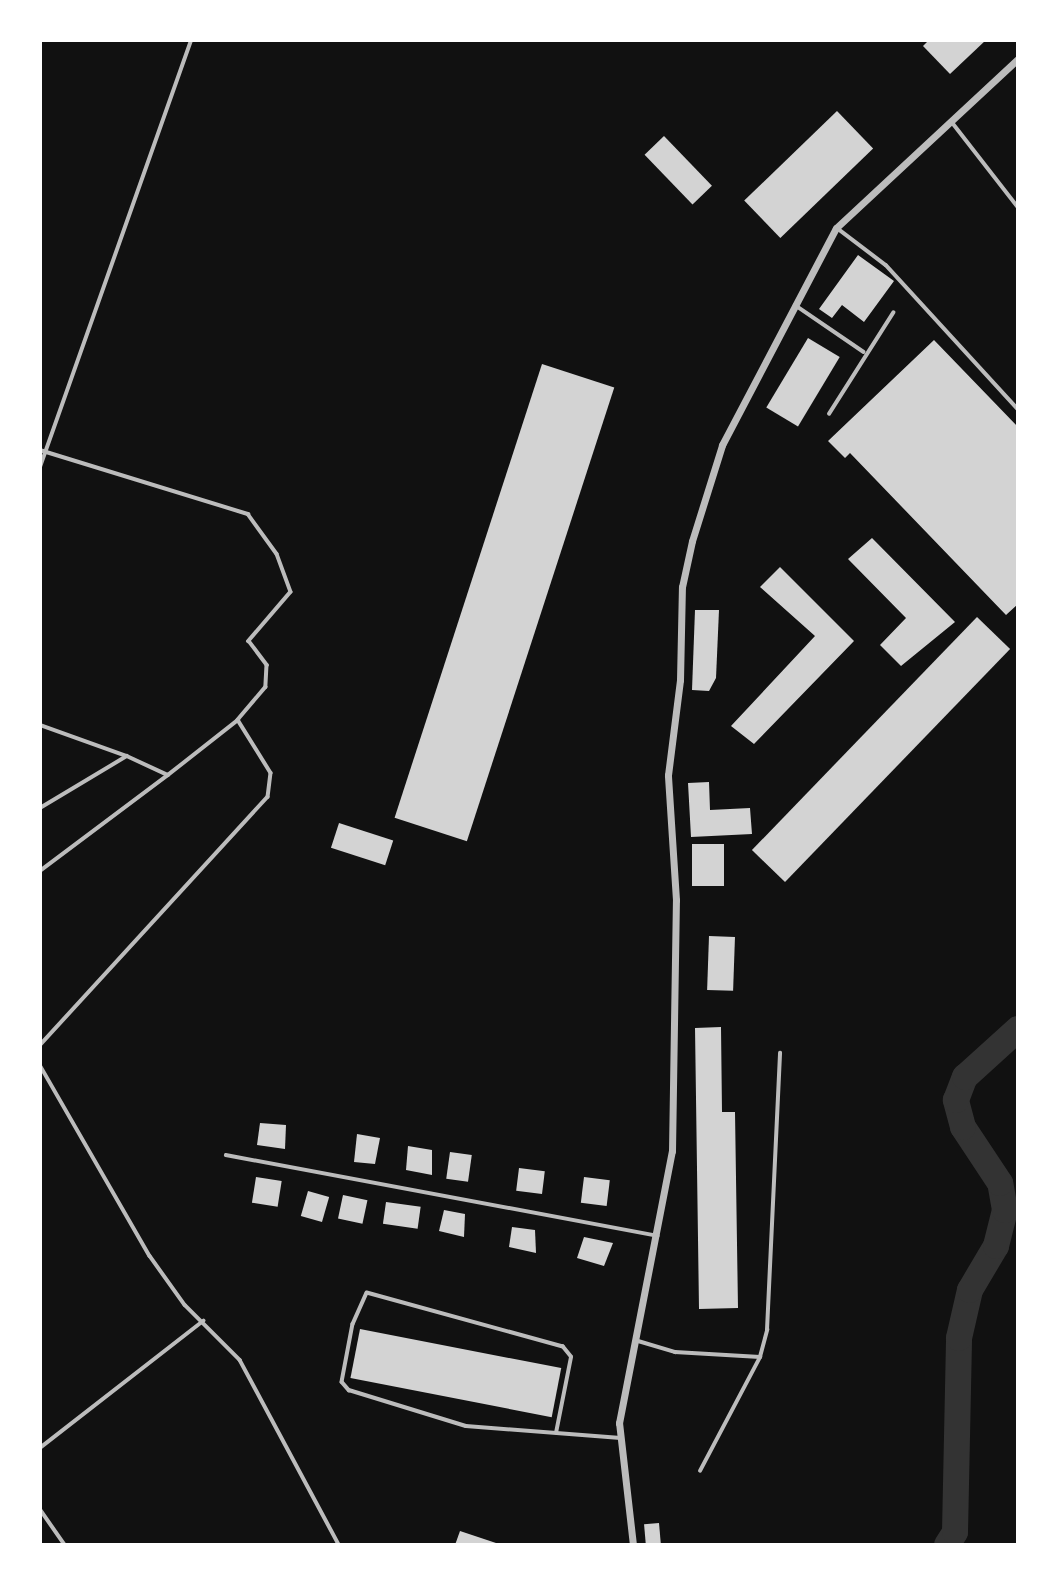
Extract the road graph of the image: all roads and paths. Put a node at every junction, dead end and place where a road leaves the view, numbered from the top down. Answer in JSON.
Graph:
{"nodes":[{"id":1,"x":191,"y":40,"type":"edge"},
{"id":2,"x":1018,"y":59,"type":"edge"},
{"id":3,"x":952,"y":122,"type":"junction"},
{"id":4,"x":1018,"y":207,"type":"edge"},
{"id":5,"x":836,"y":228,"type":"junction"},
{"id":6,"x":794,"y":303,"type":"junction"},
{"id":7,"x":893,"y":313,"type":"dead end"},
{"id":8,"x":864,"y":352,"type":"junction"},
{"id":9,"x":1018,"y":409,"type":"edge"},
{"id":10,"x":829,"y":414,"type":"dead end"},
{"id":11,"x":40,"y":450,"type":"edge"},
{"id":12,"x":46,"y":452,"type":"junction"},
{"id":13,"x":40,"y":467,"type":"edge"},
{"id":14,"x":238,"y":720,"type":"junction"},
{"id":15,"x":40,"y":725,"type":"edge"},
{"id":16,"x":127,"y":756,"type":"junction"},
{"id":17,"x":168,"y":775,"type":"junction"},
{"id":18,"x":40,"y":808,"type":"edge"},
{"id":19,"x":40,"y":871,"type":"edge"},
{"id":20,"x":40,"y":1046,"type":"edge"},
{"id":21,"x":780,"y":1053,"type":"dead end"},
{"id":22,"x":40,"y":1065,"type":"edge"},
{"id":23,"x":226,"y":1155,"type":"dead end"},
{"id":24,"x":659,"y":1236,"type":"junction"},
{"id":25,"x":203,"y":1321,"type":"junction"},
{"id":26,"x":635,"y":1340,"type":"junction"},
{"id":27,"x":760,"y":1357,"type":"junction"},
{"id":28,"x":556,"y":1433,"type":"junction"},
{"id":29,"x":621,"y":1438,"type":"junction"},
{"id":30,"x":40,"y":1448,"type":"edge"},
{"id":31,"x":700,"y":1471,"type":"dead end"},
{"id":32,"x":40,"y":1509,"type":"edge"},
{"id":33,"x":65,"y":1545,"type":"edge"},
{"id":34,"x":339,"y":1545,"type":"edge"},
{"id":35,"x":633,"y":1545,"type":"edge"}],
"edges":[{"from":1,"to":12,"type":"lane"},
{"from":2,"to":3,"type":"street"},
{"from":3,"to":4,"type":"lane"},
{"from":3,"to":5,"type":"street"},
{"from":5,"to":6,"type":"street"},
{"from":5,"to":9,"type":"lane"},
{"from":6,"to":8,"type":"lane"},
{"from":6,"to":24,"type":"street"},
{"from":7,"to":8,"type":"lane"},
{"from":8,"to":10,"type":"lane"},
{"from":11,"to":12,"type":"lane"},
{"from":12,"to":13,"type":"lane"},
{"from":12,"to":14,"type":"lane"},
{"from":14,"to":17,"type":"lane"},
{"from":14,"to":20,"type":"lane"},
{"from":15,"to":16,"type":"lane"},
{"from":16,"to":17,"type":"lane"},
{"from":16,"to":18,"type":"lane"},
{"from":17,"to":19,"type":"lane"},
{"from":21,"to":27,"type":"lane"},
{"from":22,"to":25,"type":"lane"},
{"from":23,"to":24,"type":"lane"},
{"from":24,"to":26,"type":"street"},
{"from":25,"to":30,"type":"lane"},
{"from":25,"to":34,"type":"lane"},
{"from":26,"to":27,"type":"lane"},
{"from":26,"to":29,"type":"street"},
{"from":27,"to":31,"type":"lane"},
{"from":28,"to":28,"type":"lane"},
{"from":28,"to":29,"type":"lane"},
{"from":29,"to":35,"type":"street"},
{"from":32,"to":33,"type":"lane"}]}
